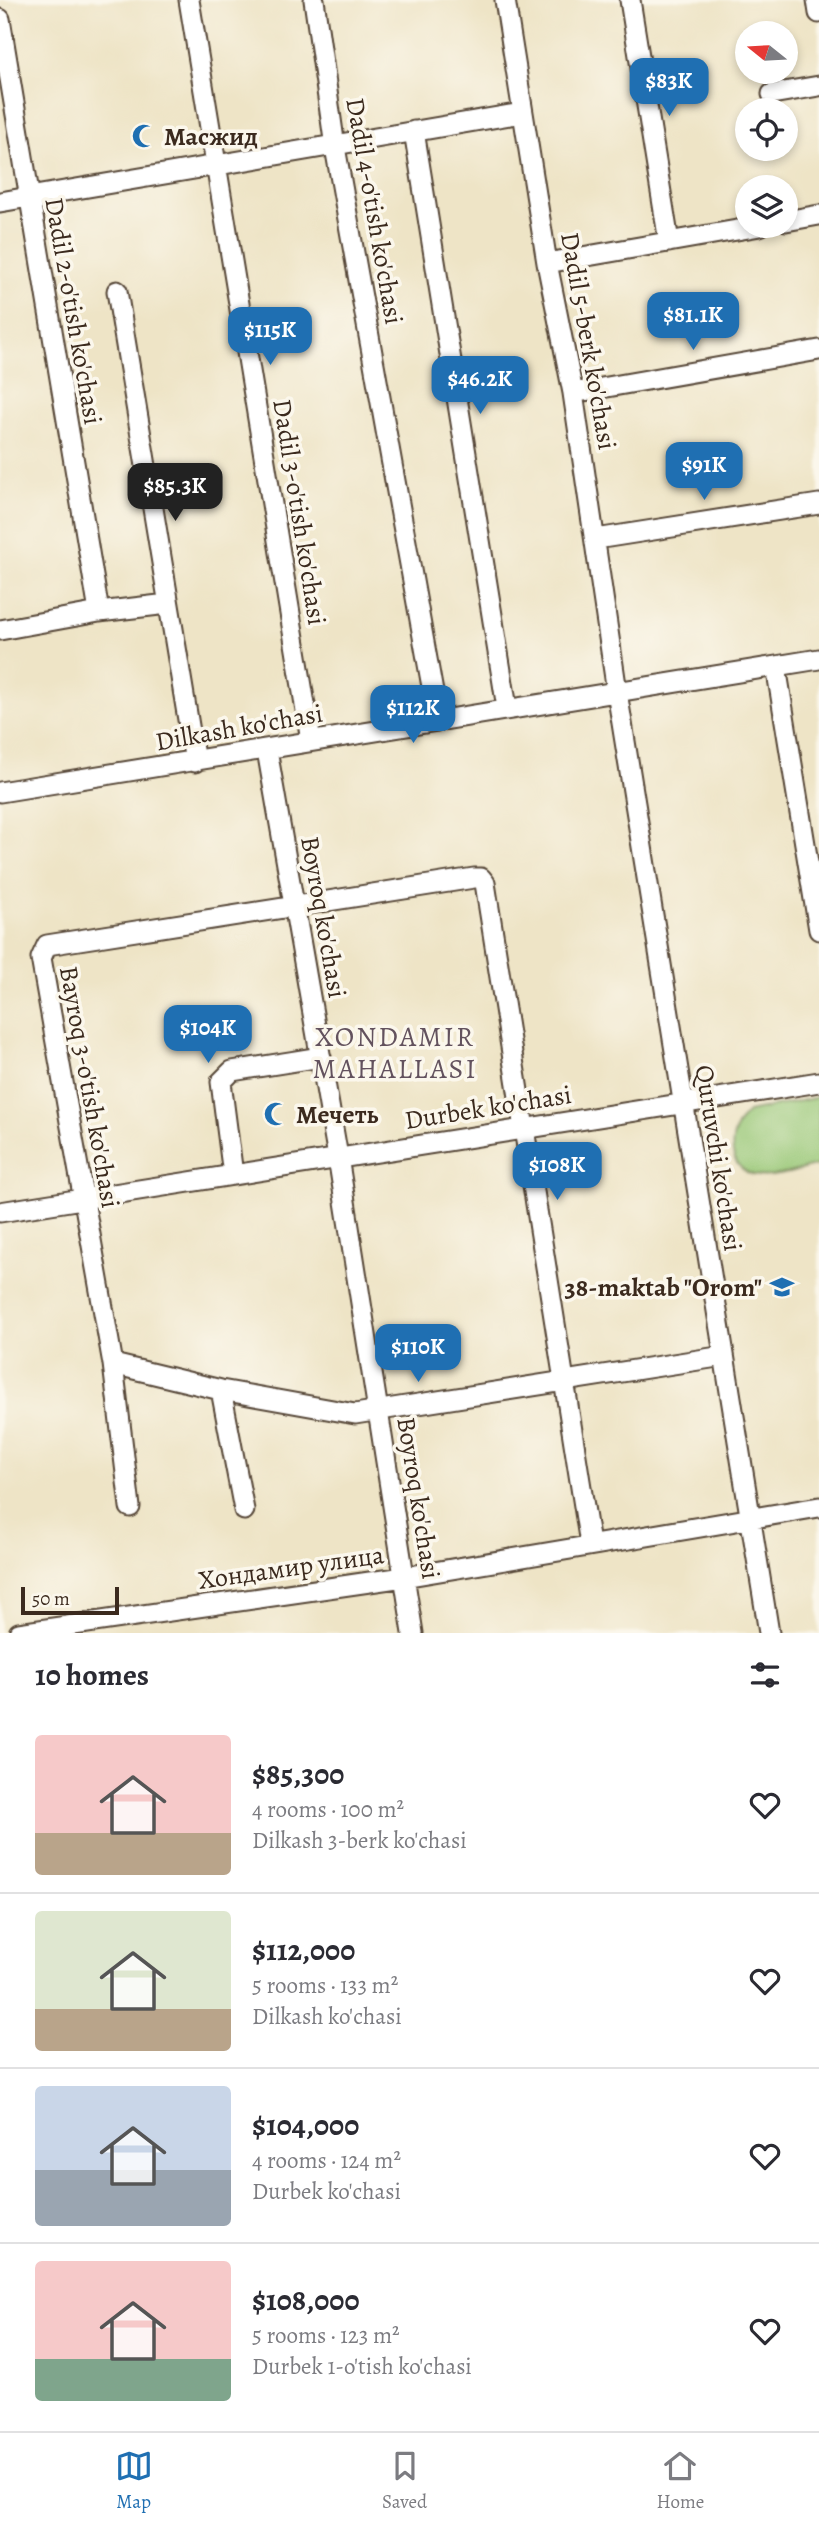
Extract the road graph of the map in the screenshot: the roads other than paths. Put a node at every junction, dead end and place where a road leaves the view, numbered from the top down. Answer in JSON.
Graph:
{"nodes":[{"id":1,"x":189,"y":0,"type":"edge"},
{"id":2,"x":314,"y":0,"type":"edge"},
{"id":3,"x":505,"y":0,"type":"edge"},
{"id":4,"x":629,"y":0,"type":"edge"},
{"id":5,"x":817,"y":0,"type":"edge"},
{"id":6,"x":819,"y":13,"type":"edge"},
{"id":7,"x":0,"y":19,"type":"edge"},
{"id":8,"x":819,"y":86,"type":"edge"},
{"id":9,"x":772,"y":94,"type":"dead end"},
{"id":10,"x":522,"y":113,"type":"junction"},
{"id":11,"x":414,"y":131,"type":"junction"},
{"id":12,"x":335,"y":147,"type":"junction"},
{"id":13,"x":216,"y":166,"type":"junction"},
{"id":14,"x":28,"y":198,"type":"junction"},
{"id":15,"x":0,"y":202,"type":"edge"},
{"id":16,"x":819,"y":215,"type":"edge"},
{"id":17,"x":798,"y":219,"type":"edge"},
{"id":18,"x":735,"y":230,"type":"edge"},
{"id":19,"x":669,"y":242,"type":"junction"},
{"id":20,"x":547,"y":263,"type":"junction"},
{"id":21,"x":117,"y":290,"type":"dead end"},
{"id":22,"x":819,"y":350,"type":"edge"},
{"id":23,"x":573,"y":393,"type":"junction"},
{"id":24,"x":819,"y":504,"type":"edge"},
{"id":25,"x":596,"y":539,"type":"junction"},
{"id":26,"x":168,"y":604,"type":"junction"},
{"id":27,"x":99,"y":612,"type":"junction"},
{"id":28,"x":0,"y":630,"type":"edge"},
{"id":29,"x":819,"y":659,"type":"edge"},
{"id":30,"x":776,"y":666,"type":"junction"},
{"id":31,"x":617,"y":692,"type":"junction"},
{"id":32,"x":507,"y":708,"type":"junction"},
{"id":33,"x":438,"y":720,"type":"junction"},
{"id":34,"x":311,"y":741,"type":"junction"},
{"id":35,"x":267,"y":750,"type":"junction"},
{"id":36,"x":195,"y":762,"type":"junction"},
{"id":37,"x":0,"y":789,"type":"edge"},
{"id":38,"x":296,"y":908,"type":"junction"},
{"id":39,"x":819,"y":930,"type":"edge"},
{"id":40,"x":321,"y":1057,"type":"junction"},
{"id":41,"x":819,"y":1082,"type":"edge"},
{"id":42,"x":684,"y":1102,"type":"junction"},
{"id":43,"x":524,"y":1128,"type":"junction"},
{"id":44,"x":338,"y":1157,"type":"junction"},
{"id":45,"x":233,"y":1175,"type":"junction"},
{"id":46,"x":83,"y":1201,"type":"junction"},
{"id":47,"x":0,"y":1212,"type":"edge"},
{"id":48,"x":724,"y":1356,"type":"junction"},
{"id":49,"x":113,"y":1364,"type":"junction"},
{"id":50,"x":566,"y":1381,"type":"junction"},
{"id":51,"x":221,"y":1390,"type":"junction"},
{"id":52,"x":379,"y":1410,"type":"junction"},
{"id":53,"x":130,"y":1507,"type":"dead end"},
{"id":54,"x":819,"y":1507,"type":"edge"},
{"id":55,"x":244,"y":1510,"type":"dead end"},
{"id":56,"x":751,"y":1519,"type":"junction"},
{"id":57,"x":590,"y":1544,"type":"junction"},
{"id":58,"x":404,"y":1577,"type":"junction"},
{"id":59,"x":138,"y":1625,"type":"edge"},
{"id":60,"x":19,"y":1633,"type":"edge"},
{"id":61,"x":413,"y":1633,"type":"edge"},
{"id":62,"x":769,"y":1633,"type":"edge"}],
"edges":[{"from":1,"to":13,"type":"street","name":"Dadil 3-o'tish ko'chasi"},
{"from":2,"to":12,"type":"street","name":"Dadil 4-o'tish ko'chasi"},
{"from":3,"to":10,"type":"street","name":"Dadil 5-berk ko'chasi"},
{"from":4,"to":19,"type":"street"},
{"from":5,"to":6,"type":"street"},
{"from":7,"to":14,"type":"street","name":"Dadil 2-o'tish ko'chasi"},
{"from":8,"to":9,"type":"street"},
{"from":10,"to":11,"type":"street"},
{"from":10,"to":20,"type":"street","name":"Dadil 5-berk ko'chasi"},
{"from":11,"to":12,"type":"street"},
{"from":11,"to":32,"type":"street"},
{"from":12,"to":13,"type":"street"},
{"from":12,"to":33,"type":"street","name":"Dadil 4-o'tish ko'chasi"},
{"from":13,"to":14,"type":"street"},
{"from":13,"to":34,"type":"street","name":"Dadil 3-o'tish ko'chasi"},
{"from":14,"to":15,"type":"street"},
{"from":14,"to":27,"type":"street","name":"Dadil 2-o'tish ko'chasi"},
{"from":16,"to":17,"type":"street"},
{"from":18,"to":19,"type":"street"},
{"from":19,"to":20,"type":"street"},
{"from":20,"to":23,"type":"street","name":"Dadil 5-berk ko'chasi"},
{"from":21,"to":26,"type":"street"},
{"from":22,"to":23,"type":"street"},
{"from":23,"to":25,"type":"street","name":"Dadil 5-berk ko'chasi"},
{"from":24,"to":25,"type":"street"},
{"from":25,"to":31,"type":"street","name":"Dadil 5-berk ko'chasi"},
{"from":26,"to":27,"type":"street"},
{"from":26,"to":36,"type":"street"},
{"from":27,"to":28,"type":"street"},
{"from":29,"to":30,"type":"street","name":"Dilkash ko'chasi"},
{"from":30,"to":31,"type":"street","name":"Dilkash ko'chasi"},
{"from":30,"to":39,"type":"street"},
{"from":31,"to":32,"type":"street","name":"Dilkash ko'chasi"},
{"from":31,"to":42,"type":"street","name":"Quruvchi ko'chasi"},
{"from":32,"to":33,"type":"street","name":"Dilkash ko'chasi"},
{"from":33,"to":34,"type":"street","name":"Dilkash ko'chasi"},
{"from":34,"to":35,"type":"street","name":"Dilkash ko'chasi"},
{"from":35,"to":36,"type":"street","name":"Dilkash ko'chasi"},
{"from":35,"to":38,"type":"street","name":"Boyroq ko'chasi"},
{"from":36,"to":37,"type":"street","name":"Dilkash ko'chasi"},
{"from":38,"to":40,"type":"street","name":"Boyroq ko'chasi"},
{"from":38,"to":43,"type":"street","name":"Bayroq 3-o'tish ko'chasi"},
{"from":38,"to":46,"type":"street","name":"Bayroq 3-o'tish ko'chasi"},
{"from":40,"to":44,"type":"street","name":"Boyroq ko'chasi"},
{"from":40,"to":45,"type":"street"},
{"from":41,"to":42,"type":"street","name":"Durbek ko'chasi"},
{"from":42,"to":43,"type":"street","name":"Durbek ko'chasi"},
{"from":42,"to":48,"type":"street","name":"Quruvchi ko'chasi"},
{"from":43,"to":44,"type":"street","name":"Durbek ko'chasi"},
{"from":43,"to":50,"type":"street"},
{"from":44,"to":45,"type":"street","name":"Durbek ko'chasi"},
{"from":44,"to":52,"type":"street","name":"Boyroq ko'chasi"},
{"from":45,"to":46,"type":"street","name":"Durbek ko'chasi"},
{"from":46,"to":47,"type":"street","name":"Durbek ko'chasi"},
{"from":46,"to":49,"type":"street","name":"Bayroq 3-o'tish ko'chasi"},
{"from":48,"to":50,"type":"street"},
{"from":48,"to":56,"type":"street","name":"Quruvchi ko'chasi"},
{"from":49,"to":51,"type":"street"},
{"from":49,"to":53,"type":"street","name":"Bayroq 3-o'tish ko'chasi"},
{"from":50,"to":52,"type":"street"},
{"from":50,"to":57,"type":"street"},
{"from":51,"to":52,"type":"street"},
{"from":51,"to":55,"type":"street"},
{"from":52,"to":58,"type":"street","name":"Boyroq ko'chasi"},
{"from":54,"to":56,"type":"street","name":"Хондамир улица"},
{"from":56,"to":57,"type":"street","name":"Хондамир улица"},
{"from":56,"to":62,"type":"street","name":"Quruvchi ko'chasi"},
{"from":57,"to":58,"type":"street","name":"Хондамир улица"},
{"from":58,"to":59,"type":"street","name":"Хондамир улица"},
{"from":58,"to":61,"type":"street","name":"Boyroq ko'chasi"},
{"from":59,"to":60,"type":"street","name":"Хондамир улица"}]}
